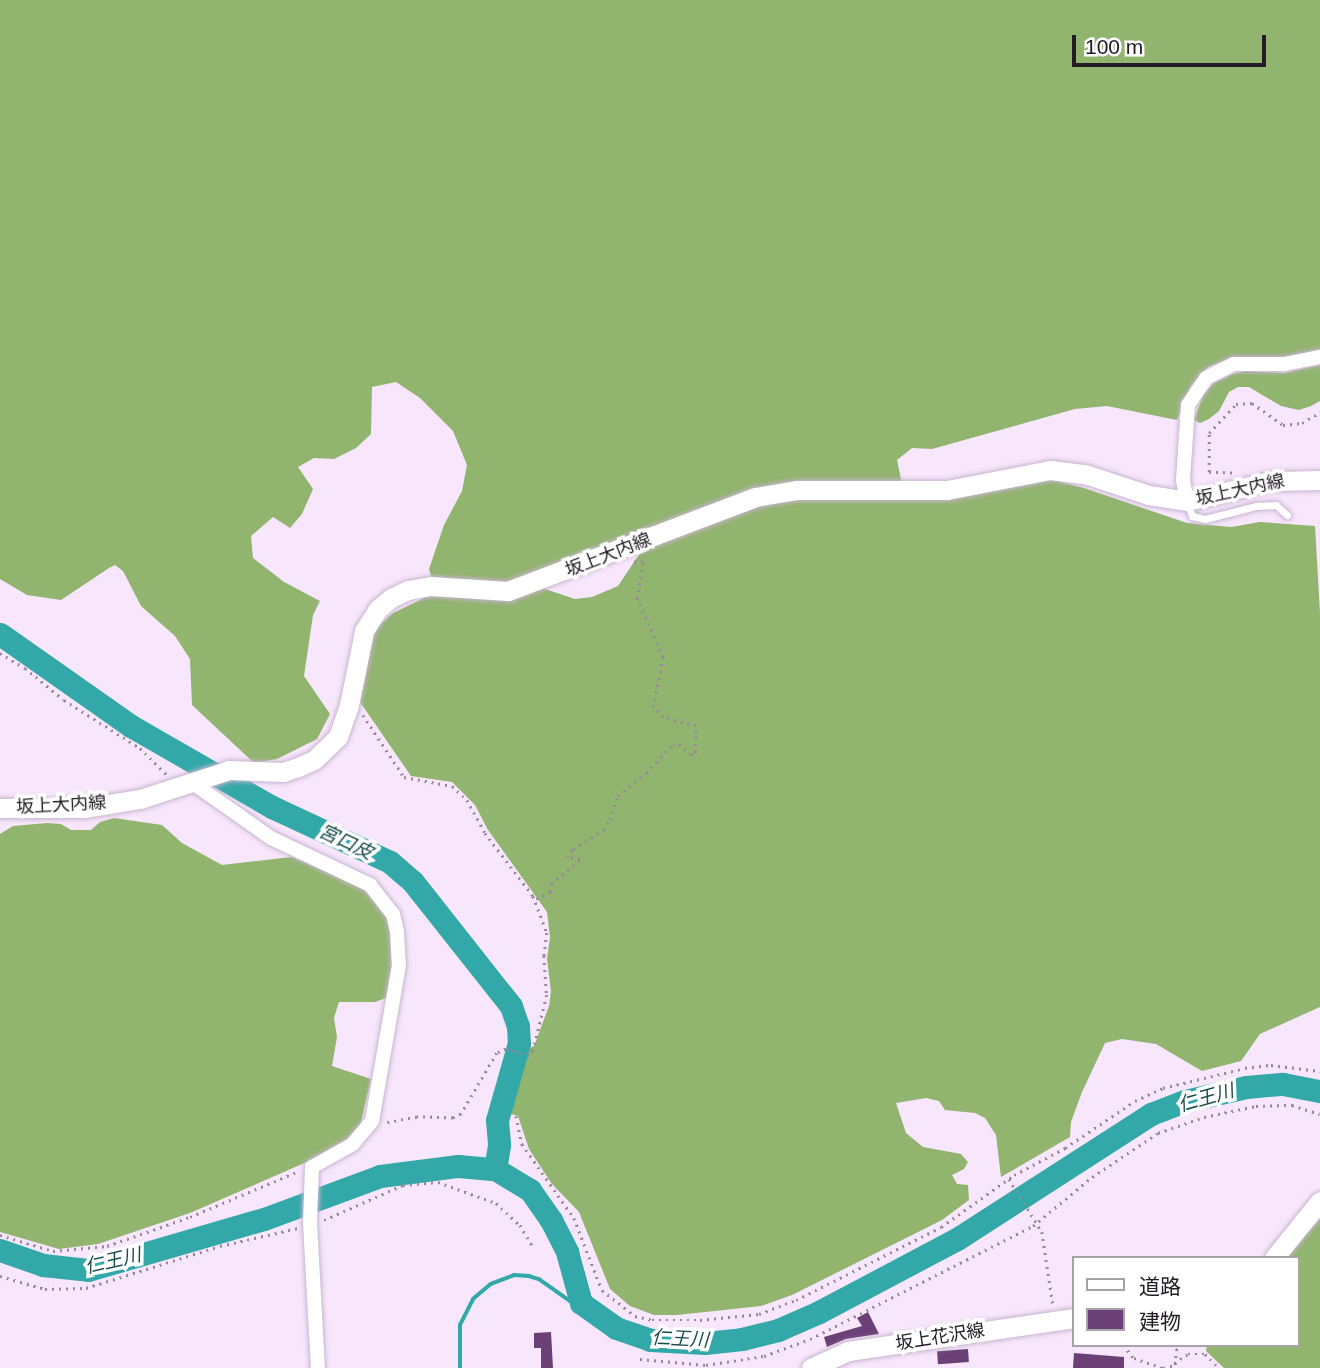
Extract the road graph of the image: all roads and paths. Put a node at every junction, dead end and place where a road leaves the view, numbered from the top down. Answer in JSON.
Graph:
{"nodes":[{"id":1,"x":1320,"y":357,"type":"edge"},
{"id":2,"x":1320,"y":412,"type":"edge"},
{"id":3,"x":1236,"y":473,"type":"dead end"},
{"id":4,"x":1320,"y":480,"type":"edge"},
{"id":5,"x":1187,"y":501,"type":"junction"},
{"id":6,"x":1287,"y":515,"type":"dead end"},
{"id":7,"x":629,"y":563,"type":"dead end"},
{"id":8,"x":0,"y":653,"type":"edge"},
{"id":9,"x":349,"y":705,"type":"junction"},
{"id":10,"x":188,"y":782,"type":"junction"},
{"id":11,"x":0,"y":808,"type":"edge"},
{"id":12,"x":535,"y":900,"type":"junction"},
{"id":13,"x":1320,"y":1070,"type":"edge"},
{"id":14,"x":1320,"y":1114,"type":"edge"},
{"id":15,"x":516,"y":1116,"type":"dead end"},
{"id":16,"x":372,"y":1121,"type":"junction"},
{"id":17,"x":313,"y":1167,"type":"junction"},
{"id":18,"x":1009,"y":1179,"type":"junction"},
{"id":19,"x":1320,"y":1202,"type":"edge"},
{"id":20,"x":1038,"y":1223,"type":"junction"},
{"id":21,"x":310,"y":1224,"type":"junction"},
{"id":22,"x":0,"y":1235,"type":"edge"},
{"id":23,"x":533,"y":1247,"type":"dead end"},
{"id":24,"x":1276,"y":1256,"type":"edge"},
{"id":25,"x":0,"y":1276,"type":"edge"},
{"id":26,"x":1063,"y":1320,"type":"edge"},
{"id":27,"x":1125,"y":1347,"type":"edge"},
{"id":28,"x":1178,"y":1347,"type":"edge"},
{"id":29,"x":1179,"y":1347,"type":"edge"},
{"id":30,"x":640,"y":1359,"type":"dead end"},
{"id":31,"x":318,"y":1368,"type":"edge"},
{"id":32,"x":811,"y":1368,"type":"edge"},
{"id":33,"x":1219,"y":1368,"type":"edge"}],
"edges":[{"from":1,"to":5,"type":"street"},
{"from":2,"to":3,"type":"path"},
{"from":4,"to":5,"type":"main road","name":"坂上大内線"},
{"from":5,"to":6,"type":"lane"},
{"from":5,"to":9,"type":"main road","name":"坂上大内線"},
{"from":7,"to":12,"type":"path"},
{"from":8,"to":10,"type":"path"},
{"from":9,"to":10,"type":"main road","name":"坂上大内線"},
{"from":9,"to":12,"type":"path"},
{"from":10,"to":11,"type":"main road","name":"坂上大内線"},
{"from":10,"to":16,"type":"street"},
{"from":12,"to":16,"type":"path"},
{"from":13,"to":18,"type":"path"},
{"from":14,"to":20,"type":"path"},
{"from":15,"to":18,"type":"path"},
{"from":16,"to":17,"type":"street"},
{"from":17,"to":21,"type":"street"},
{"from":17,"to":22,"type":"path"},
{"from":18,"to":20,"type":"path"},
{"from":19,"to":24,"type":"main road"},
{"from":20,"to":26,"type":"path"},
{"from":20,"to":30,"type":"path"},
{"from":21,"to":23,"type":"path"},
{"from":21,"to":25,"type":"path"},
{"from":21,"to":31,"type":"street"},
{"from":26,"to":32,"type":"main road","name":"坂上花沢線"},
{"from":27,"to":29,"type":"path"},
{"from":28,"to":33,"type":"path"}]}
